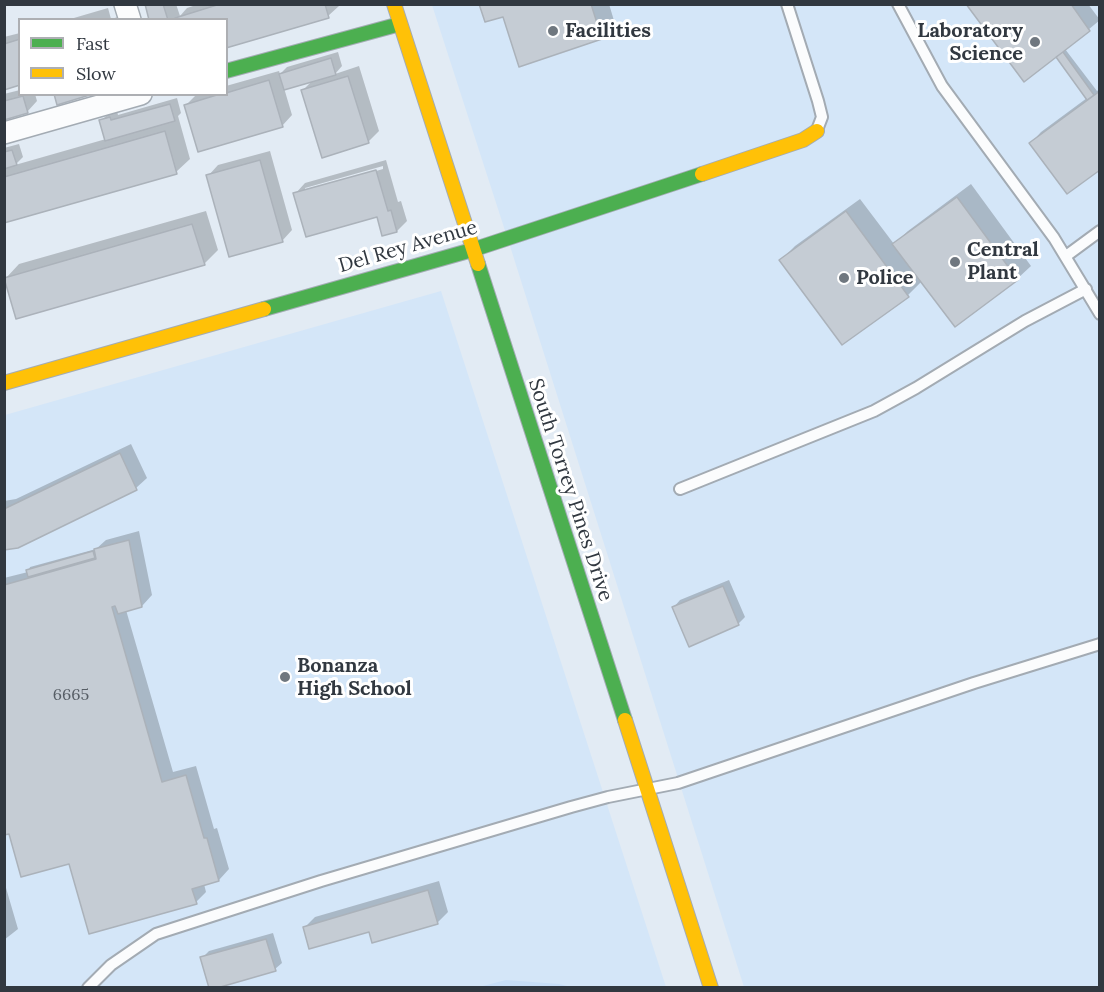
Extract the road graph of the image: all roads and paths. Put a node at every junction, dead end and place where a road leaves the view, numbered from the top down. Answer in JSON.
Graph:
{"nodes":[{"id":1,"x":393,"y":4,"type":"edge"},
{"id":2,"x":787,"y":4,"type":"edge"},
{"id":3,"x":898,"y":4,"type":"edge"},
{"id":4,"x":400,"y":24,"type":"junction"},
{"id":5,"x":228,"y":70,"type":"edge"},
{"id":6,"x":134,"y":96,"type":"edge"},
{"id":7,"x":817,"y":131,"type":"joint"},
{"id":8,"x":4,"y":134,"type":"edge"},
{"id":9,"x":1100,"y":231,"type":"edge"},
{"id":10,"x":472,"y":250,"type":"junction"},
{"id":11,"x":1066,"y":256,"type":"junction"},
{"id":12,"x":1086,"y":289,"type":"junction"},
{"id":13,"x":1100,"y":314,"type":"edge"},
{"id":14,"x":4,"y":383,"type":"edge"},
{"id":15,"x":680,"y":489,"type":"dead end"},
{"id":16,"x":1100,"y":644,"type":"edge"},
{"id":17,"x":647,"y":789,"type":"junction"},
{"id":18,"x":88,"y":987,"type":"edge"},
{"id":19,"x":711,"y":987,"type":"edge"}],
"edges":[{"from":1,"to":4,"type":"main road","name":"South Torrey Pines Drive"},
{"from":2,"to":7,"type":"lane"},
{"from":3,"to":11,"type":"lane"},
{"from":4,"to":5,"type":"main road"},
{"from":4,"to":10,"type":"main road","name":"South Torrey Pines Drive"},
{"from":6,"to":8,"type":"street"},
{"from":7,"to":10,"type":"main road","name":"Del Rey Avenue"},
{"from":9,"to":11,"type":"lane"},
{"from":10,"to":14,"type":"main road","name":"Del Rey Avenue"},
{"from":10,"to":17,"type":"main road","name":"South Torrey Pines Drive"},
{"from":11,"to":12,"type":"lane"},
{"from":12,"to":13,"type":"lane"},
{"from":12,"to":15,"type":"lane"},
{"from":16,"to":17,"type":"lane"},
{"from":17,"to":18,"type":"lane"},
{"from":17,"to":19,"type":"main road","name":"South Torrey Pines Drive"}]}
